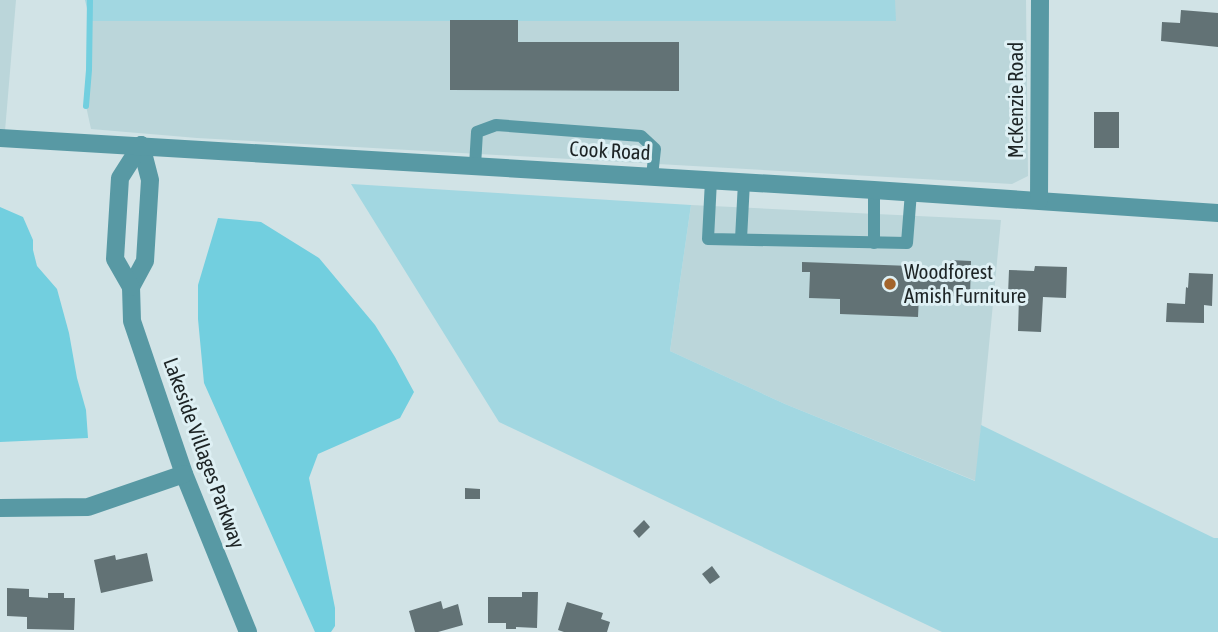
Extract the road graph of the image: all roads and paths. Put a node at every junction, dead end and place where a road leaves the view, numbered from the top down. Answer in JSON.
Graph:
{"nodes":[{"id":1,"x":1040,"y":0,"type":"edge"},
{"id":2,"x":0,"y":138,"type":"edge"},
{"id":3,"x":141,"y":145,"type":"junction"},
{"id":4,"x":475,"y":166,"type":"junction"},
{"id":5,"x":652,"y":176,"type":"junction"},
{"id":6,"x":711,"y":180,"type":"junction"},
{"id":7,"x":744,"y":182,"type":"junction"},
{"id":8,"x":874,"y":190,"type":"junction"},
{"id":9,"x":911,"y":192,"type":"junction"},
{"id":10,"x":1038,"y":200,"type":"junction"},
{"id":11,"x":1218,"y":212,"type":"edge"},
{"id":12,"x":741,"y":239,"type":"junction"},
{"id":13,"x":874,"y":243,"type":"junction"},
{"id":14,"x":131,"y":287,"type":"junction"},
{"id":15,"x":184,"y":474,"type":"junction"},
{"id":16,"x":0,"y":508,"type":"edge"},
{"id":17,"x":248,"y":632,"type":"edge"}],
"edges":[{"from":1,"to":10,"type":"street","name":"McKenzie Road"},
{"from":2,"to":3,"type":"street","name":"Cook Road"},
{"from":3,"to":4,"type":"street","name":"Cook Road"},
{"from":3,"to":14,"type":"street","name":"Lakeside Villages Parkway"},
{"from":3,"to":14,"type":"street","name":"Lakeside Villages Parkway"},
{"from":4,"to":5,"type":"street","name":"Cook Road"},
{"from":4,"to":5,"type":"lane"},
{"from":5,"to":6,"type":"street","name":"Cook Road"},
{"from":6,"to":7,"type":"street","name":"Cook Road"},
{"from":6,"to":12,"type":"lane"},
{"from":7,"to":8,"type":"street","name":"Cook Road"},
{"from":7,"to":12,"type":"lane"},
{"from":8,"to":9,"type":"street","name":"Cook Road"},
{"from":8,"to":13,"type":"lane"},
{"from":9,"to":10,"type":"street","name":"Cook Road"},
{"from":9,"to":13,"type":"lane"},
{"from":10,"to":11,"type":"street","name":"Cook Road"},
{"from":12,"to":13,"type":"lane"},
{"from":14,"to":15,"type":"street","name":"Lakeside Villages Parkway"},
{"from":15,"to":16,"type":"street"},
{"from":15,"to":17,"type":"street","name":"Lakeside Villages Parkway"}]}
